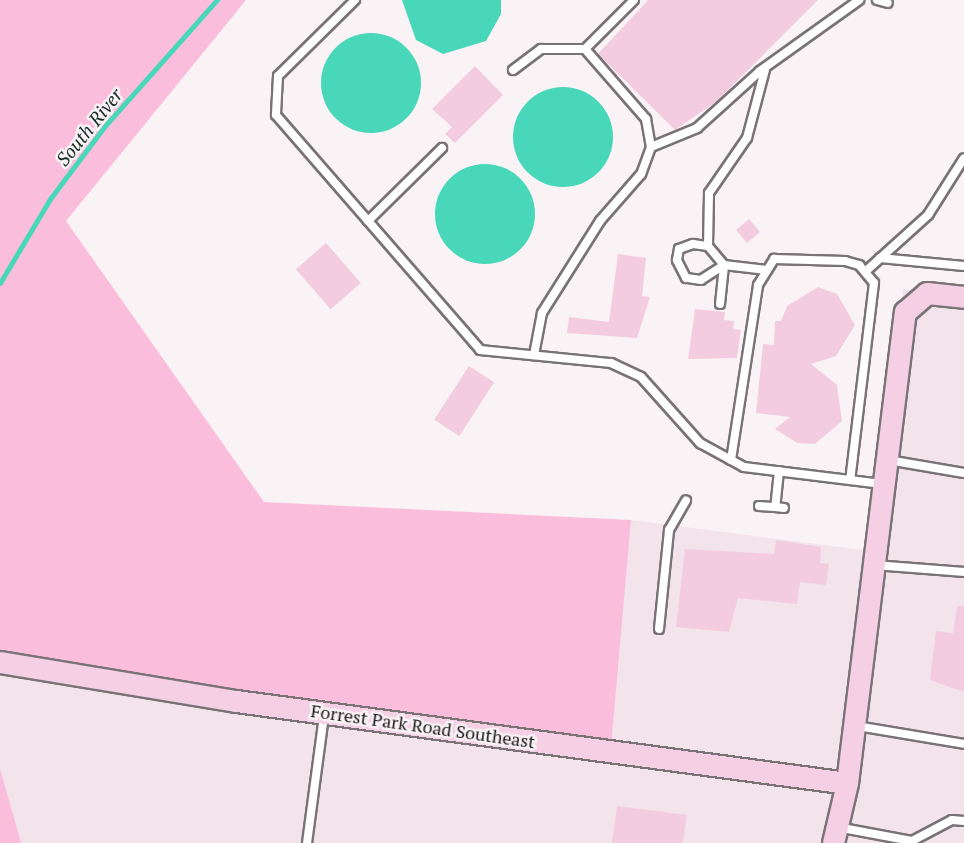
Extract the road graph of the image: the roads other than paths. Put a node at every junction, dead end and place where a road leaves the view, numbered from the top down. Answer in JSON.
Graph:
{"nodes":[{"id":1,"x":355,"y":0,"type":"edge"},
{"id":2,"x":634,"y":0,"type":"edge"},
{"id":3,"x":859,"y":0,"type":"edge"},
{"id":4,"x":877,"y":0,"type":"edge"},
{"id":5,"x":888,"y":3,"type":"dead end"},
{"id":6,"x":585,"y":49,"type":"junction"},
{"id":7,"x":765,"y":70,"type":"junction"},
{"id":8,"x":513,"y":71,"type":"dead end"},
{"id":9,"x":651,"y":147,"type":"junction"},
{"id":10,"x":442,"y":148,"type":"dead end"},
{"id":11,"x":964,"y":158,"type":"edge"},
{"id":12,"x":368,"y":221,"type":"junction"},
{"id":13,"x":708,"y":246,"type":"junction"},
{"id":14,"x":880,"y":258,"type":"junction"},
{"id":15,"x":724,"y":265,"type":"junction"},
{"id":16,"x":964,"y":266,"type":"edge"},
{"id":17,"x":767,"y":270,"type":"junction"},
{"id":18,"x":866,"y":271,"type":"junction"},
{"id":19,"x":964,"y":297,"type":"edge"},
{"id":20,"x":720,"y":304,"type":"dead end"},
{"id":21,"x":534,"y":355,"type":"junction"},
{"id":22,"x":731,"y":460,"type":"junction"},
{"id":23,"x":888,"y":460,"type":"junction"},
{"id":24,"x":779,"y":471,"type":"junction"},
{"id":25,"x":964,"y":473,"type":"edge"},
{"id":26,"x":850,"y":480,"type":"junction"},
{"id":27,"x":885,"y":484,"type":"junction"},
{"id":28,"x":686,"y":500,"type":"dead end"},
{"id":29,"x":759,"y":506,"type":"dead end"},
{"id":30,"x":875,"y":565,"type":"junction"},
{"id":31,"x":964,"y":572,"type":"edge"},
{"id":32,"x":659,"y":629,"type":"dead end"},
{"id":33,"x":0,"y":662,"type":"edge"},
{"id":34,"x":324,"y":712,"type":"junction"},
{"id":35,"x":854,"y":726,"type":"junction"},
{"id":36,"x":964,"y":744,"type":"edge"},
{"id":37,"x":846,"y":783,"type":"junction"},
{"id":38,"x":964,"y":821,"type":"edge"},
{"id":39,"x":834,"y":835,"type":"edge"},
{"id":40,"x":306,"y":843,"type":"edge"}],
"edges":[{"from":1,"to":12,"type":"lane"},
{"from":2,"to":6,"type":"lane"},
{"from":3,"to":7,"type":"lane"},
{"from":4,"to":5,"type":"lane"},
{"from":6,"to":8,"type":"lane"},
{"from":6,"to":9,"type":"lane"},
{"from":7,"to":9,"type":"lane"},
{"from":7,"to":13,"type":"lane"},
{"from":9,"to":21,"type":"lane"},
{"from":10,"to":12,"type":"lane"},
{"from":11,"to":14,"type":"lane"},
{"from":12,"to":21,"type":"lane"},
{"from":13,"to":15,"type":"lane"},
{"from":13,"to":15,"type":"lane"},
{"from":14,"to":16,"type":"lane"},
{"from":14,"to":18,"type":"lane"},
{"from":15,"to":17,"type":"lane"},
{"from":15,"to":20,"type":"lane"},
{"from":17,"to":18,"type":"lane"},
{"from":17,"to":22,"type":"lane"},
{"from":18,"to":26,"type":"lane"},
{"from":19,"to":23,"type":"street"},
{"from":21,"to":22,"type":"lane"},
{"from":22,"to":24,"type":"lane"},
{"from":23,"to":25,"type":"lane"},
{"from":23,"to":27,"type":"street"},
{"from":24,"to":26,"type":"lane"},
{"from":24,"to":29,"type":"lane"},
{"from":26,"to":27,"type":"lane"},
{"from":27,"to":30,"type":"street"},
{"from":28,"to":32,"type":"lane"},
{"from":30,"to":31,"type":"lane"},
{"from":30,"to":35,"type":"street"},
{"from":33,"to":34,"type":"street","name":"Forrest Park Road Southeast"},
{"from":34,"to":37,"type":"street","name":"Forrest Park Road Southeast"},
{"from":34,"to":40,"type":"lane"},
{"from":35,"to":36,"type":"lane"},
{"from":35,"to":37,"type":"street"},
{"from":37,"to":39,"type":"street"},
{"from":38,"to":39,"type":"lane"}]}
